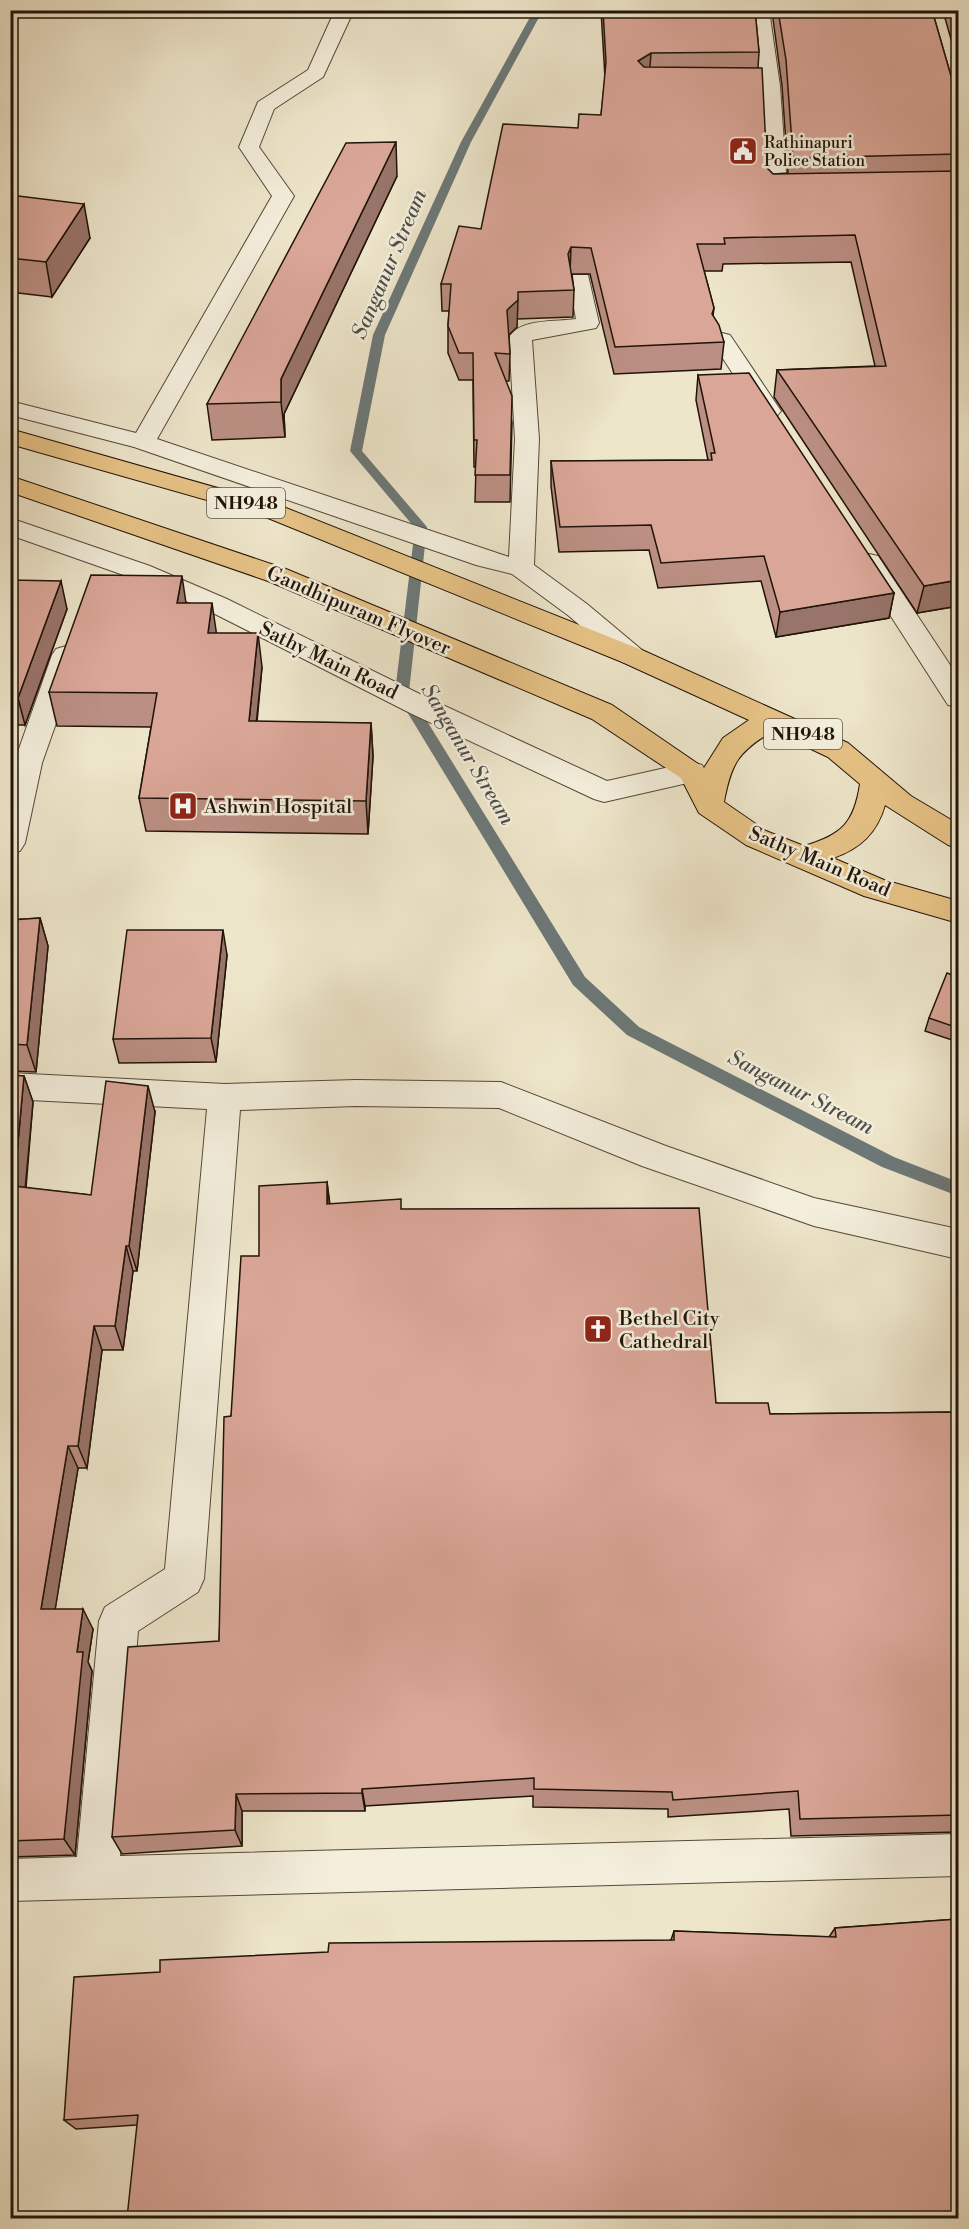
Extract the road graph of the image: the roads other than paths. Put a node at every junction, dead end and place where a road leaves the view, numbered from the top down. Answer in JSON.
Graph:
{"nodes":[{"id":1,"x":345,"y":10,"type":"edge"},
{"id":2,"x":760,"y":10,"type":"edge"},
{"id":3,"x":726,"y":87,"type":"edge"},
{"id":4,"x":770,"y":87,"type":"junction"},
{"id":5,"x":822,"y":192,"type":"edge"},
{"id":6,"x":580,"y":280,"type":"dead end"},
{"id":7,"x":722,"y":340,"type":"edge"},
{"id":8,"x":10,"y":408,"type":"edge"},
{"id":9,"x":781,"y":429,"type":"edge"},
{"id":10,"x":10,"y":436,"type":"edge"},
{"id":11,"x":143,"y":442,"type":"junction"},
{"id":12,"x":10,"y":483,"type":"edge"},
{"id":13,"x":10,"y":526,"type":"edge"},
{"id":14,"x":854,"y":539,"type":"edge"},
{"id":15,"x":96,"y":558,"type":"junction"},
{"id":16,"x":521,"y":568,"type":"junction"},
{"id":17,"x":91,"y":586,"type":"edge"},
{"id":18,"x":75,"y":630,"type":"edge"},
{"id":19,"x":632,"y":656,"type":"junction"},
{"id":20,"x":958,"y":698,"type":"edge"},
{"id":21,"x":771,"y":720,"type":"junction"},
{"id":22,"x":19,"y":763,"type":"edge"},
{"id":23,"x":692,"y":772,"type":"junction"},
{"id":24,"x":874,"y":780,"type":"junction"},
{"id":25,"x":708,"y":806,"type":"junction"},
{"id":26,"x":958,"y":838,"type":"edge"},
{"id":27,"x":10,"y":843,"type":"edge"},
{"id":28,"x":803,"y":857,"type":"junction"},
{"id":29,"x":958,"y":912,"type":"edge"},
{"id":30,"x":10,"y":1086,"type":"edge"},
{"id":31,"x":225,"y":1097,"type":"junction"},
{"id":32,"x":958,"y":1244,"type":"edge"},
{"id":33,"x":958,"y":1856,"type":"edge"},
{"id":34,"x":97,"y":1878,"type":"junction"},
{"id":35,"x":10,"y":1880,"type":"edge"}],
"edges":[{"from":1,"to":11,"type":"street"},
{"from":2,"to":4,"type":"street"},
{"from":3,"to":4,"type":"street"},
{"from":4,"to":5,"type":"street"},
{"from":6,"to":16,"type":"street"},
{"from":7,"to":9,"type":"street"},
{"from":8,"to":11,"type":"street"},
{"from":10,"to":19,"type":"highway","number":"NH948"},
{"from":11,"to":16,"type":"street"},
{"from":12,"to":23,"type":"highway","name":"Gandhipuram Flyover"},
{"from":13,"to":15,"type":"street","name":"Sathy Main Road"},
{"from":14,"to":20,"type":"street"},
{"from":15,"to":17,"type":"street"},
{"from":15,"to":23,"type":"street","name":"Sathy Main Road"},
{"from":16,"to":19,"type":"street"},
{"from":18,"to":22,"type":"street"},
{"from":19,"to":21,"type":"highway","number":"NH948"},
{"from":21,"to":24,"type":"highway","number":"NH948"},
{"from":21,"to":25,"type":"highway"},
{"from":22,"to":27,"type":"street"},
{"from":23,"to":25,"type":"highway"},
{"from":24,"to":26,"type":"highway","number":"NH948"},
{"from":24,"to":28,"type":"highway"},
{"from":25,"to":28,"type":"highway","name":"Sathy Main Road"},
{"from":28,"to":29,"type":"highway","name":"Sathy Main Road"},
{"from":30,"to":31,"type":"street"},
{"from":31,"to":32,"type":"street"},
{"from":31,"to":34,"type":"street"},
{"from":33,"to":34,"type":"street"},
{"from":34,"to":35,"type":"street"}]}
